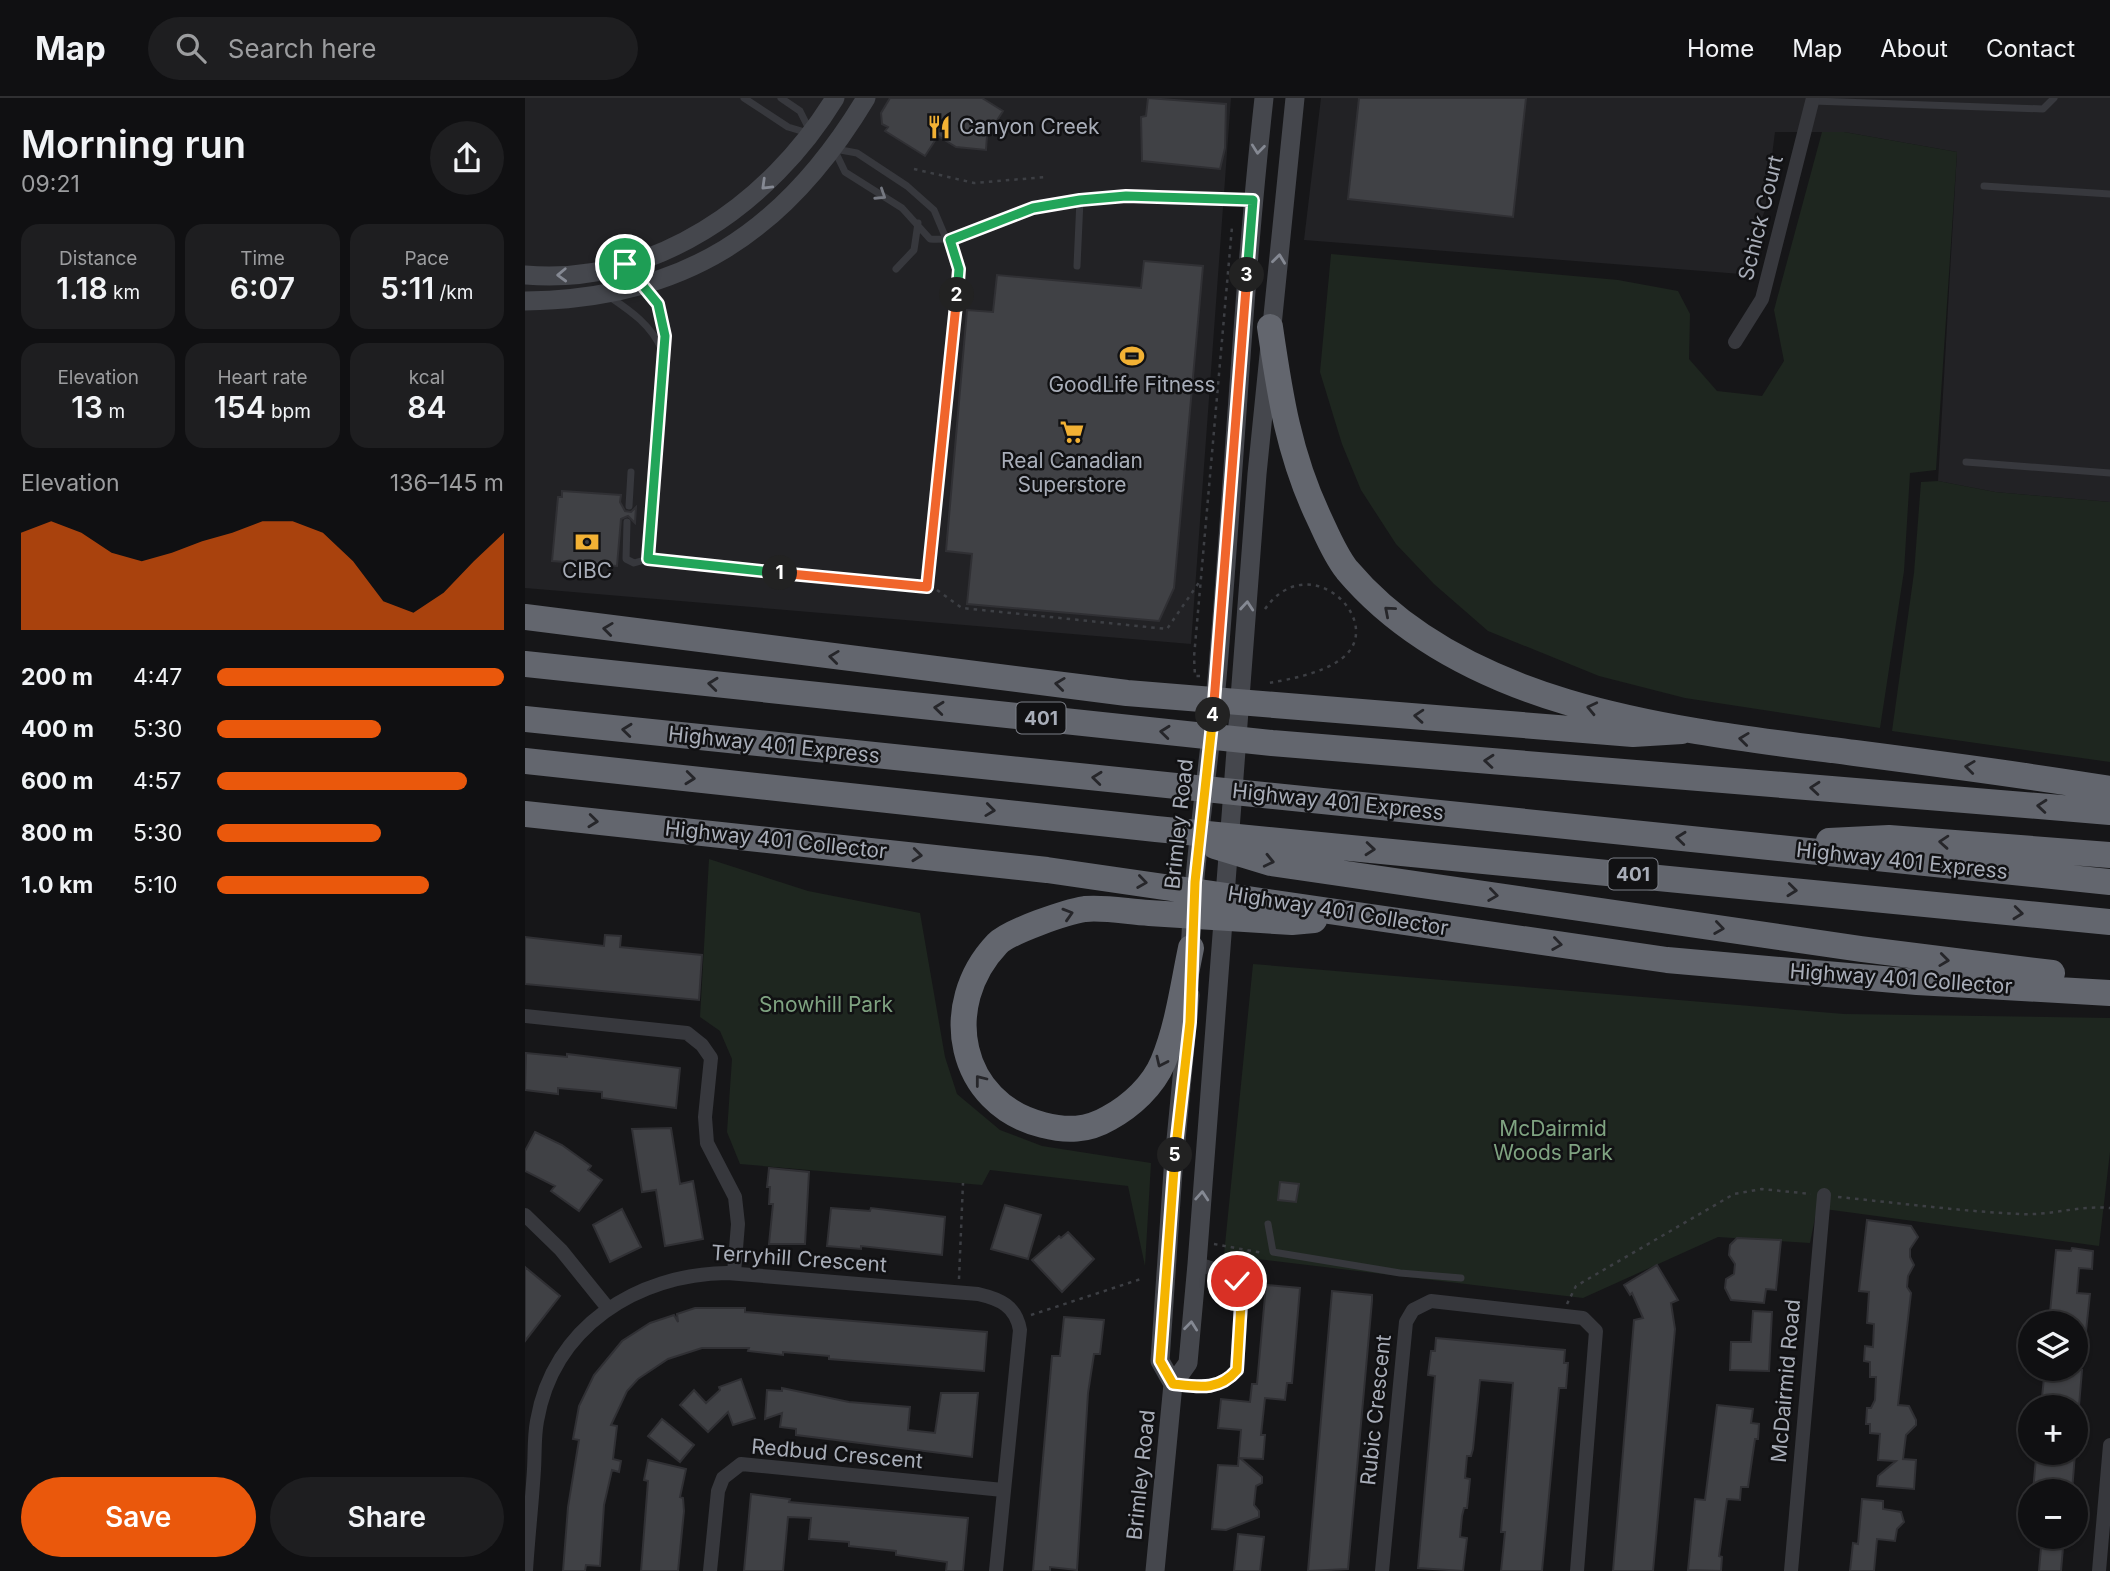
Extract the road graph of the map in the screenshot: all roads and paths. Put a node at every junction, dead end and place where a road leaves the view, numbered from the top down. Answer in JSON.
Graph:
{"nodes":[{"id":1,"x":744,"y":98,"type":"edge"},
{"id":2,"x":781,"y":98,"type":"edge"},
{"id":3,"x":835,"y":98,"type":"edge"},
{"id":4,"x":866,"y":98,"type":"edge"},
{"id":5,"x":1264,"y":98,"type":"edge"},
{"id":6,"x":1295,"y":98,"type":"edge"},
{"id":7,"x":2054,"y":98,"type":"edge"},
{"id":8,"x":1813,"y":99,"type":"edge"},
{"id":9,"x":812,"y":134,"type":"junction"},
{"id":10,"x":834,"y":149,"type":"junction"},
{"id":11,"x":914,"y":169,"type":"dead end"},
{"id":12,"x":1046,"y":177,"type":"dead end"},
{"id":13,"x":1984,"y":186,"type":"dead end"},
{"id":14,"x":2110,"y":194,"type":"edge"},
{"id":15,"x":1080,"y":200,"type":"junction"},
{"id":16,"x":1253,"y":200,"type":"junction"},
{"id":17,"x":918,"y":222,"type":"junction"},
{"id":18,"x":1232,"y":227,"type":"dead end"},
{"id":19,"x":950,"y":240,"type":"junction"},
{"id":20,"x":625,"y":264,"type":"junction"},
{"id":21,"x":1077,"y":266,"type":"dead end"},
{"id":22,"x":896,"y":269,"type":"dead end"},
{"id":23,"x":525,"y":275,"type":"edge"},
{"id":24,"x":645,"y":286,"type":"junction"},
{"id":25,"x":609,"y":296,"type":"junction"},
{"id":26,"x":525,"y":301,"type":"edge"},
{"id":27,"x":1270,"y":327,"type":"junction"},
{"id":28,"x":1735,"y":342,"type":"dead end"},
{"id":29,"x":663,"y":350,"type":"junction"},
{"id":30,"x":1966,"y":461,"type":"dead end"},
{"id":31,"x":631,"y":472,"type":"dead end"},
{"id":32,"x":2110,"y":473,"type":"edge"},
{"id":33,"x":629,"y":506,"type":"dead end"},
{"id":34,"x":628,"y":522,"type":"dead end"},
{"id":35,"x":648,"y":559,"type":"junction"},
{"id":36,"x":1202,"y":578,"type":"junction"},
{"id":37,"x":927,"y":587,"type":"junction"},
{"id":38,"x":1263,"y":611,"type":"dead end"},
{"id":39,"x":525,"y":617,"type":"edge"},
{"id":40,"x":525,"y":664,"type":"edge"},
{"id":41,"x":1195,"y":676,"type":"dead end"},
{"id":42,"x":1266,"y":683,"type":"dead end"},
{"id":43,"x":525,"y":719,"type":"edge"},
{"id":44,"x":1682,"y":731,"type":"junction"},
{"id":45,"x":525,"y":761,"type":"edge"},
{"id":46,"x":2110,"y":789,"type":"edge"},
{"id":47,"x":2110,"y":812,"type":"edge"},
{"id":48,"x":525,"y":814,"type":"edge"},
{"id":49,"x":1156,"y":829,"type":"junction"},
{"id":50,"x":1749,"y":845,"type":"junction"},
{"id":51,"x":2110,"y":855,"type":"edge"},
{"id":52,"x":2110,"y":881,"type":"edge"},
{"id":53,"x":1368,"y":916,"type":"junction"},
{"id":54,"x":2110,"y":922,"type":"edge"},
{"id":55,"x":1191,"y":948,"type":"junction"},
{"id":56,"x":2110,"y":981,"type":"edge"},
{"id":57,"x":2110,"y":993,"type":"edge"},
{"id":58,"x":525,"y":1016,"type":"edge"},
{"id":59,"x":963,"y":1183,"type":"dead end"},
{"id":60,"x":1824,"y":1195,"type":"dead end"},
{"id":61,"x":525,"y":1214,"type":"edge"},
{"id":62,"x":1268,"y":1224,"type":"dead end"},
{"id":63,"x":1210,"y":1242,"type":"dead end"},
{"id":64,"x":1273,"y":1252,"type":"junction"},
{"id":65,"x":1197,"y":1264,"type":"junction"},
{"id":66,"x":734,"y":1273,"type":"junction"},
{"id":67,"x":1144,"y":1278,"type":"dead end"},
{"id":68,"x":1461,"y":1278,"type":"dead end"},
{"id":69,"x":958,"y":1293,"type":"junction"},
{"id":70,"x":607,"y":1307,"type":"junction"},
{"id":71,"x":1018,"y":1317,"type":"junction"},
{"id":72,"x":1173,"y":1384,"type":"junction"},
{"id":73,"x":531,"y":1420,"type":"edge"},
{"id":74,"x":2110,"y":1446,"type":"edge"},
{"id":75,"x":1003,"y":1490,"type":"junction"},
{"id":76,"x":526,"y":1571,"type":"edge"},
{"id":77,"x":710,"y":1571,"type":"edge"},
{"id":78,"x":996,"y":1571,"type":"edge"},
{"id":79,"x":1155,"y":1571,"type":"edge"},
{"id":80,"x":1381,"y":1571,"type":"edge"},
{"id":81,"x":1577,"y":1571,"type":"edge"},
{"id":82,"x":1791,"y":1571,"type":"edge"},
{"id":83,"x":2099,"y":1571,"type":"edge"}],
"edges":[{"from":1,"to":9,"type":"lane"},
{"from":2,"to":9,"type":"lane"},
{"from":3,"to":9,"type":"main road"},
{"from":4,"to":10,"type":"main road"},
{"from":5,"to":16,"type":"main road","name":"Brimley Road","one_way":true},
{"from":27,"to":6,"type":"main road","name":"Brimley Road","one_way":true},
{"from":7,"to":8,"type":"lane"},
{"from":8,"to":28,"type":"street","name":"Schick Court"},
{"from":9,"to":10,"type":"main road"},
{"from":9,"to":20,"type":"main road","one_way":true},
{"from":10,"to":17,"type":"lane","one_way":true},
{"from":10,"to":19,"type":"lane"},
{"from":10,"to":24,"type":"main road"},
{"from":11,"to":12,"type":"path"},
{"from":13,"to":14,"type":"lane"},
{"from":15,"to":16,"type":"lane"},
{"from":15,"to":19,"type":"lane"},
{"from":15,"to":21,"type":"lane"},
{"from":16,"to":55,"type":"main road","name":"Brimley Road"},
{"from":17,"to":19,"type":"lane"},
{"from":17,"to":22,"type":"lane"},
{"from":18,"to":36,"type":"path"},
{"from":19,"to":37,"type":"lane"},
{"from":20,"to":23,"type":"main road","one_way":true},
{"from":20,"to":24,"type":"lane"},
{"from":24,"to":25,"type":"main road"},
{"from":24,"to":29,"type":"lane"},
{"from":25,"to":26,"type":"main road"},
{"from":25,"to":29,"type":"lane"},
{"from":44,"to":27,"type":"highway","one_way":true},
{"from":65,"to":27,"type":"main road","name":"Brimley Road","one_way":true},
{"from":29,"to":35,"type":"lane"},
{"from":30,"to":32,"type":"lane"},
{"from":31,"to":33,"type":"lane"},
{"from":34,"to":35,"type":"lane"},
{"from":35,"to":37,"type":"lane"},
{"from":36,"to":37,"type":"path"},
{"from":36,"to":41,"type":"path"},
{"from":38,"to":42,"type":"path"},
{"from":44,"to":39,"type":"highway","one_way":true},
{"from":47,"to":40,"type":"highway","number":"401","one_way":true},
{"from":50,"to":43,"type":"highway","name":"Highway 401 Express","number":"401","one_way":true},
{"from":46,"to":44,"type":"highway","one_way":true},
{"from":45,"to":49,"type":"highway","name":"Highway 401 Express","number":"401","one_way":true},
{"from":48,"to":53,"type":"highway","name":"Highway 401 Collector","one_way":true},
{"from":49,"to":54,"type":"highway","name":"Highway 401 Express","number":"401","one_way":true},
{"from":49,"to":56,"type":"highway","one_way":true},
{"from":51,"to":50,"type":"highway","one_way":true},
{"from":50,"to":52,"type":"highway","name":"Highway 401 Express","number":"401"},
{"from":55,"to":53,"type":"highway","one_way":true},
{"from":53,"to":57,"type":"highway","name":"Highway 401 Collector","one_way":true},
{"from":55,"to":72,"type":"main road","name":"Brimley Road"},
{"from":58,"to":66,"type":"street"},
{"from":59,"to":69,"type":"path"},
{"from":60,"to":82,"type":"street","name":"McDairmid Road"},
{"from":61,"to":70,"type":"street"},
{"from":62,"to":64,"type":"lane"},
{"from":63,"to":64,"type":"path"},
{"from":64,"to":68,"type":"lane"},
{"from":72,"to":65,"type":"main road","name":"Brimley Road","one_way":true},
{"from":65,"to":72,"type":"street"},
{"from":66,"to":69,"type":"street","name":"Terryhill Crescent"},
{"from":66,"to":70,"type":"street","name":"Terryhill Crescent"},
{"from":67,"to":71,"type":"path"},
{"from":69,"to":71,"type":"street","name":"Terryhill Crescent"},
{"from":70,"to":73,"type":"street","name":"Terryhill Crescent"},
{"from":71,"to":75,"type":"street"},
{"from":72,"to":79,"type":"main road","name":"Brimley Road"},
{"from":73,"to":76,"type":"street","name":"Terryhill Crescent"},
{"from":74,"to":83,"type":"street"},
{"from":75,"to":77,"type":"street","name":"Redbud Crescent"},
{"from":75,"to":78,"type":"street"},
{"from":80,"to":81,"type":"street","name":"Rubic Crescent"}]}
